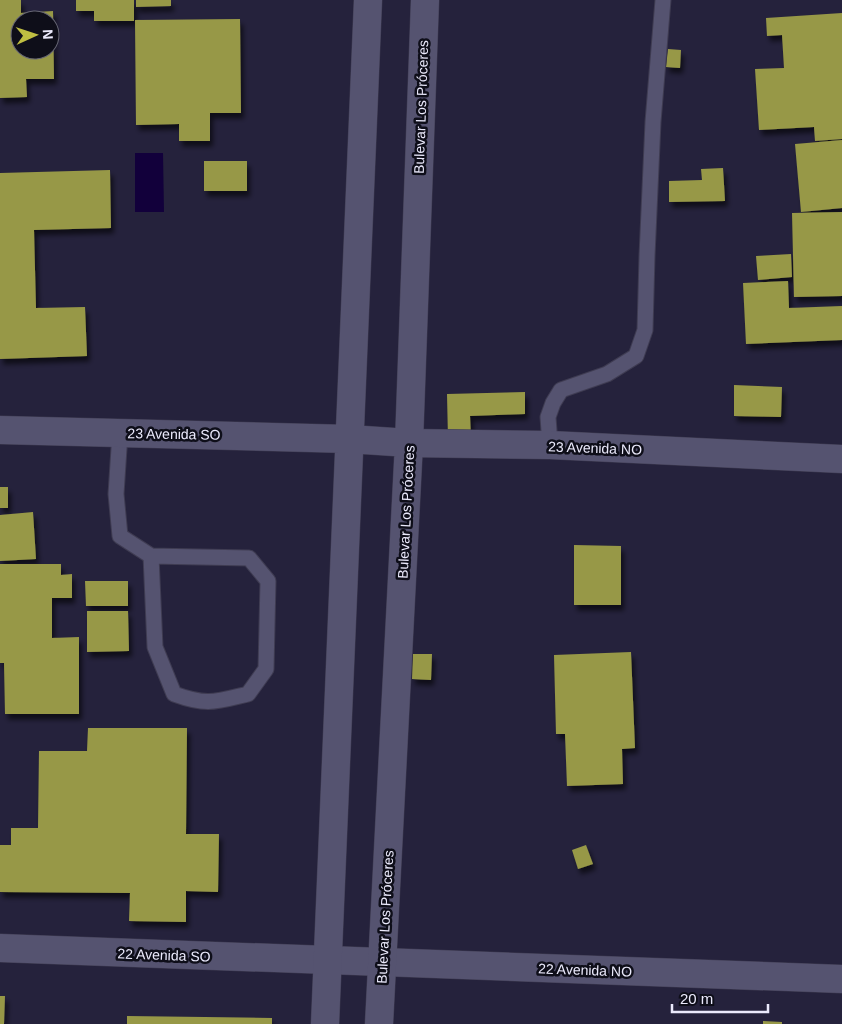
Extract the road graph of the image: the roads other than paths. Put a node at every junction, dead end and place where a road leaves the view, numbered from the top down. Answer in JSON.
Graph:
{"nodes":[{"id":1,"x":368,"y":0,"type":"edge"},
{"id":2,"x":425,"y":0,"type":"edge"},
{"id":3,"x":663,"y":0,"type":"edge"},
{"id":4,"x":0,"y":430,"type":"edge"},
{"id":5,"x":120,"y":433,"type":"junction"},
{"id":6,"x":349,"y":439,"type":"junction"},
{"id":7,"x":410,"y":443,"type":"junction"},
{"id":8,"x":550,"y":445,"type":"junction"},
{"id":9,"x":842,"y":459,"type":"edge"},
{"id":10,"x":151,"y":556,"type":"junction"},
{"id":11,"x":0,"y":948,"type":"edge"},
{"id":12,"x":328,"y":961,"type":"junction"},
{"id":13,"x":382,"y":963,"type":"junction"},
{"id":14,"x":842,"y":979,"type":"edge"},
{"id":15,"x":325,"y":1024,"type":"edge"},
{"id":16,"x":380,"y":1024,"type":"edge"}],
"edges":[{"from":1,"to":6,"type":"street"},
{"from":2,"to":7,"type":"street","name":"Bulevar Los Próceres"},
{"from":3,"to":8,"type":"lane"},
{"from":4,"to":5,"type":"street","name":"23 Avenida SO"},
{"from":5,"to":6,"type":"street","name":"23 Avenida SO"},
{"from":5,"to":10,"type":"lane"},
{"from":6,"to":7,"type":"street","name":"23 Avenida NO"},
{"from":6,"to":12,"type":"street"},
{"from":7,"to":8,"type":"street","name":"23 Avenida NO"},
{"from":7,"to":13,"type":"street","name":"Bulevar Los Próceres"},
{"from":8,"to":9,"type":"street","name":"23 Avenida NO"},
{"from":10,"to":10,"type":"lane"},
{"from":11,"to":12,"type":"street","name":"22 Avenida SO"},
{"from":12,"to":13,"type":"street","name":"22 Avenida NO"},
{"from":12,"to":15,"type":"street"},
{"from":13,"to":14,"type":"street","name":"22 Avenida NO"},
{"from":13,"to":16,"type":"street","name":"Bulevar Los Próceres"}]}
